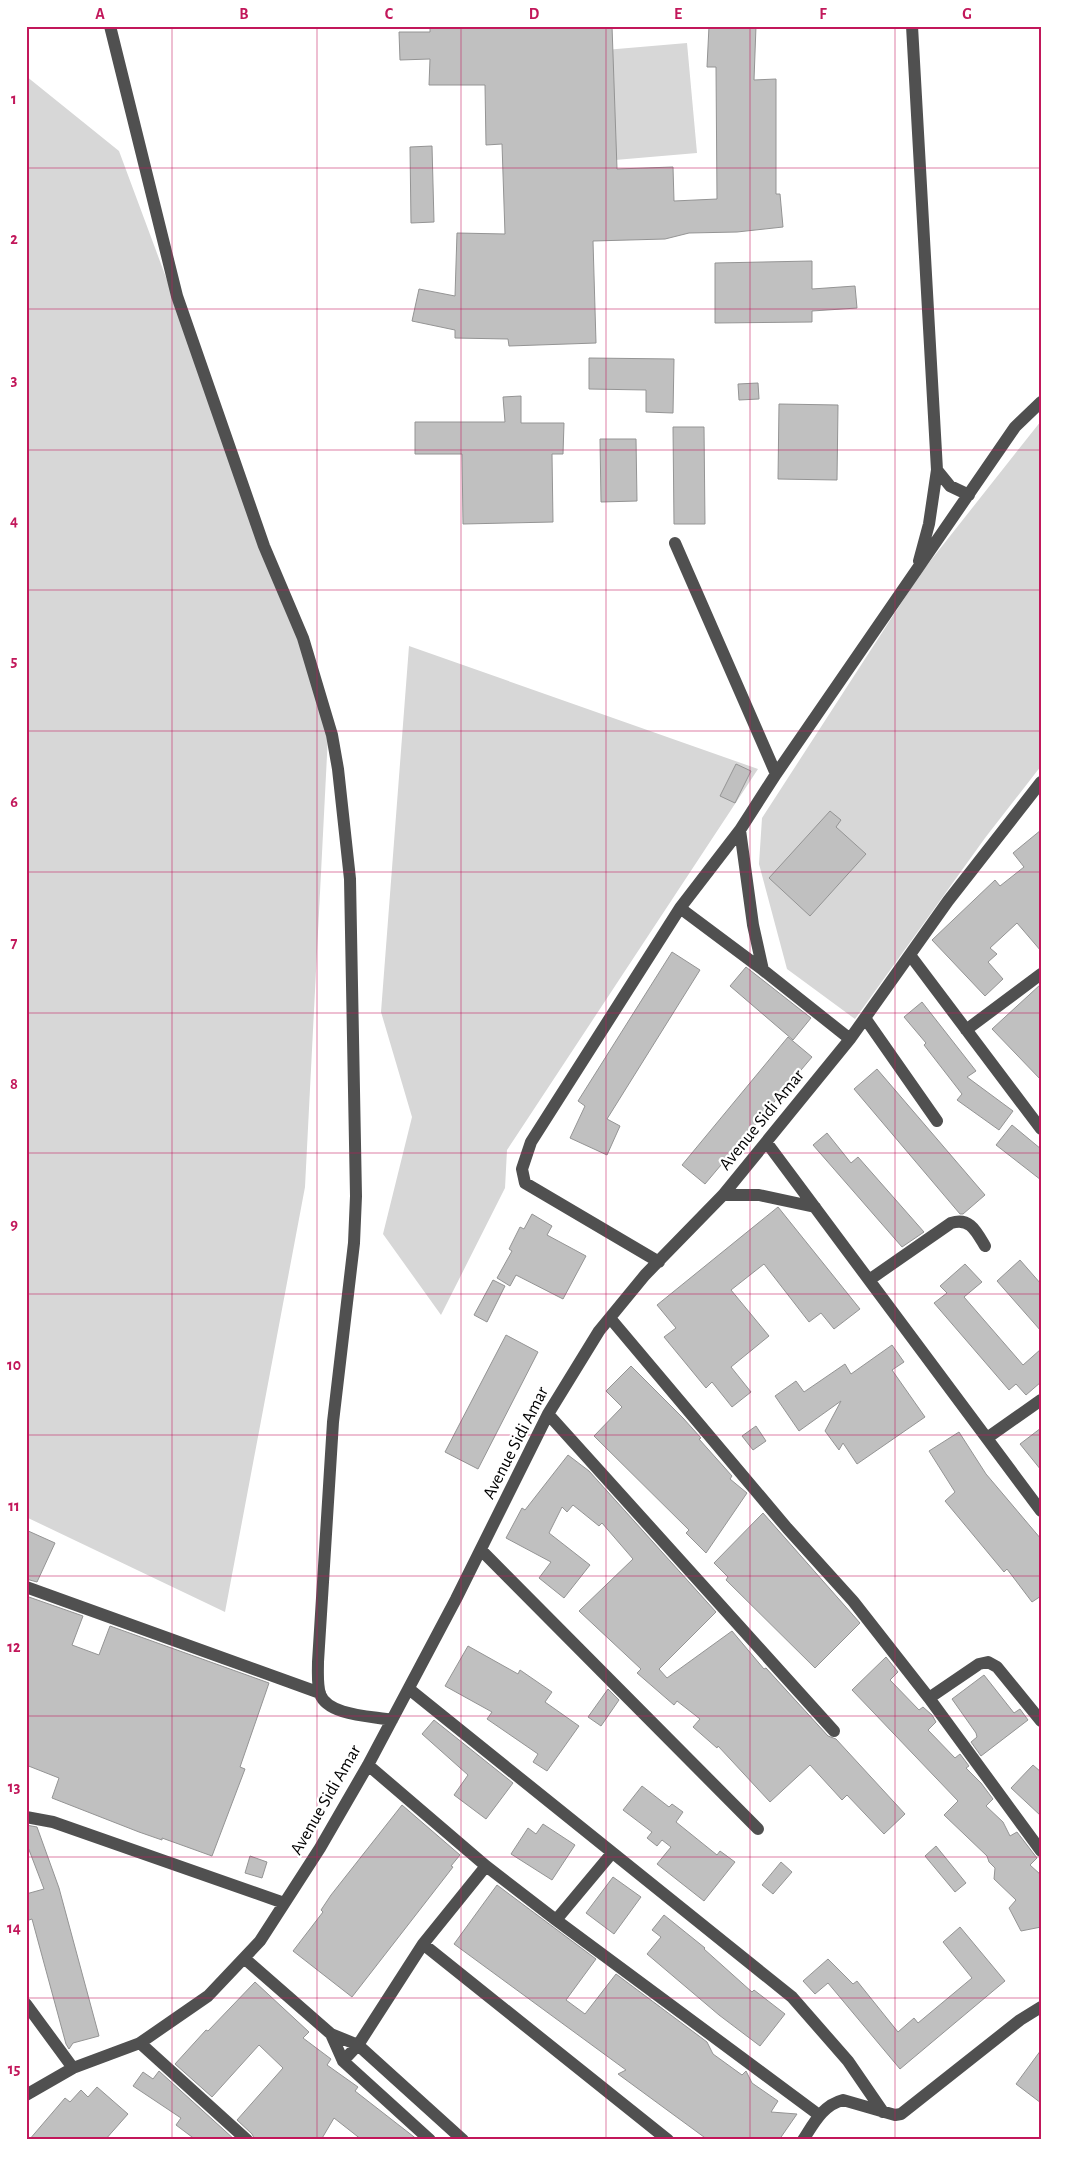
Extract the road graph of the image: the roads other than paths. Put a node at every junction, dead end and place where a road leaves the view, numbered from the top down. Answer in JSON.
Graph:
{"nodes":[{"id":1,"x":110,"y":26,"type":"edge"},
{"id":2,"x":912,"y":26,"type":"edge"},
{"id":3,"x":1041,"y":402,"type":"edge"},
{"id":4,"x":937,"y":470,"type":"junction"},
{"id":5,"x":969,"y":495,"type":"junction"},
{"id":6,"x":675,"y":543,"type":"dead end"},
{"id":7,"x":914,"y":576,"type":"junction"},
{"id":8,"x":776,"y":774,"type":"junction"},
{"id":9,"x":1041,"y":782,"type":"edge"},
{"id":10,"x":740,"y":830,"type":"junction"},
{"id":11,"x":680,"y":908,"type":"junction"},
{"id":12,"x":910,"y":955,"type":"junction"},
{"id":13,"x":763,"y":970,"type":"junction"},
{"id":14,"x":1041,"y":974,"type":"edge"},
{"id":15,"x":865,"y":1018,"type":"junction"},
{"id":16,"x":966,"y":1030,"type":"junction"},
{"id":17,"x":850,"y":1039,"type":"junction"},
{"id":18,"x":937,"y":1122,"type":"dead end"},
{"id":19,"x":1041,"y":1129,"type":"edge"},
{"id":20,"x":767,"y":1143,"type":"junction"},
{"id":21,"x":723,"y":1195,"type":"junction"},
{"id":22,"x":815,"y":1208,"type":"junction"},
{"id":23,"x":984,"y":1246,"type":"dead end"},
{"id":24,"x":659,"y":1262,"type":"junction"},
{"id":25,"x":869,"y":1280,"type":"junction"},
{"id":26,"x":610,"y":1318,"type":"junction"},
{"id":27,"x":1041,"y":1400,"type":"edge"},
{"id":28,"x":548,"y":1414,"type":"junction"},
{"id":29,"x":987,"y":1438,"type":"junction"},
{"id":30,"x":1041,"y":1510,"type":"edge"},
{"id":31,"x":481,"y":1550,"type":"junction"},
{"id":32,"x":26,"y":1587,"type":"edge"},
{"id":33,"x":409,"y":1689,"type":"junction"},
{"id":34,"x":320,"y":1693,"type":"junction"},
{"id":35,"x":929,"y":1698,"type":"junction"},
{"id":36,"x":392,"y":1720,"type":"junction"},
{"id":37,"x":1041,"y":1721,"type":"edge"},
{"id":38,"x":834,"y":1731,"type":"dead end"},
{"id":39,"x":368,"y":1765,"type":"junction"},
{"id":40,"x":26,"y":1818,"type":"edge"},
{"id":41,"x":758,"y":1829,"type":"dead end"},
{"id":42,"x":1041,"y":1851,"type":"edge"},
{"id":43,"x":612,"y":1853,"type":"junction"},
{"id":44,"x":486,"y":1866,"type":"junction"},
{"id":45,"x":284,"y":1903,"type":"junction"},
{"id":46,"x":556,"y":1920,"type":"junction"},
{"id":47,"x":423,"y":1944,"type":"junction"},
{"id":48,"x":244,"y":1958,"type":"junction"},
{"id":49,"x":26,"y":2004,"type":"edge"},
{"id":50,"x":1041,"y":2007,"type":"edge"},
{"id":51,"x":331,"y":2034,"type":"junction"},
{"id":52,"x":140,"y":2043,"type":"junction"},
{"id":53,"x":358,"y":2045,"type":"junction"},
{"id":54,"x":344,"y":2061,"type":"junction"},
{"id":55,"x":73,"y":2068,"type":"junction"},
{"id":56,"x":26,"y":2095,"type":"edge"},
{"id":57,"x":883,"y":2112,"type":"junction"},
{"id":58,"x":819,"y":2115,"type":"junction"},
{"id":59,"x":247,"y":2140,"type":"edge"},
{"id":60,"x":430,"y":2140,"type":"edge"},
{"id":61,"x":463,"y":2140,"type":"edge"},
{"id":62,"x":668,"y":2140,"type":"edge"},
{"id":63,"x":803,"y":2140,"type":"edge"}],
"edges":[{"from":1,"to":34,"type":"street"},
{"from":2,"to":4,"type":"street"},
{"from":3,"to":5,"type":"street"},
{"from":4,"to":5,"type":"street"},
{"from":4,"to":7,"type":"street"},
{"from":5,"to":7,"type":"street"},
{"from":6,"to":8,"type":"street"},
{"from":7,"to":8,"type":"street"},
{"from":8,"to":10,"type":"street"},
{"from":9,"to":12,"type":"street","name":"Avenue Sidi Amar"},
{"from":10,"to":11,"type":"street"},
{"from":10,"to":13,"type":"street"},
{"from":11,"to":13,"type":"street"},
{"from":11,"to":24,"type":"street"},
{"from":12,"to":15,"type":"street","name":"Avenue Sidi Amar"},
{"from":12,"to":16,"type":"street"},
{"from":13,"to":17,"type":"street"},
{"from":14,"to":16,"type":"street"},
{"from":15,"to":17,"type":"street","name":"Avenue Sidi Amar"},
{"from":15,"to":18,"type":"street"},
{"from":16,"to":19,"type":"street"},
{"from":17,"to":20,"type":"street","name":"Avenue Sidi Amar"},
{"from":20,"to":21,"type":"street","name":"Avenue Sidi Amar"},
{"from":20,"to":22,"type":"street"},
{"from":21,"to":22,"type":"street"},
{"from":21,"to":24,"type":"street","name":"Avenue Sidi Amar"},
{"from":22,"to":25,"type":"street"},
{"from":23,"to":25,"type":"street"},
{"from":24,"to":26,"type":"street","name":"Avenue Sidi Amar"},
{"from":25,"to":29,"type":"street"},
{"from":26,"to":28,"type":"street","name":"Avenue Sidi Amar"},
{"from":26,"to":35,"type":"street"},
{"from":27,"to":29,"type":"street"},
{"from":28,"to":31,"type":"street","name":"Avenue Sidi Amar"},
{"from":28,"to":38,"type":"street"},
{"from":29,"to":30,"type":"street"},
{"from":31,"to":33,"type":"street","name":"Avenue Sidi Amar"},
{"from":31,"to":41,"type":"street"},
{"from":32,"to":34,"type":"street"},
{"from":33,"to":36,"type":"street","name":"Avenue Sidi Amar"},
{"from":33,"to":43,"type":"street"},
{"from":34,"to":36,"type":"street"},
{"from":35,"to":37,"type":"street"},
{"from":35,"to":42,"type":"street"},
{"from":36,"to":39,"type":"street","name":"Avenue Sidi Amar"},
{"from":39,"to":44,"type":"street"},
{"from":39,"to":45,"type":"street","name":"Avenue Sidi Amar"},
{"from":40,"to":45,"type":"street"},
{"from":43,"to":46,"type":"street"},
{"from":43,"to":57,"type":"street"},
{"from":44,"to":46,"type":"street"},
{"from":44,"to":47,"type":"street"},
{"from":45,"to":48,"type":"street","name":"Avenue Sidi Amar"},
{"from":46,"to":58,"type":"street"},
{"from":47,"to":53,"type":"street"},
{"from":47,"to":62,"type":"street"},
{"from":48,"to":51,"type":"street"},
{"from":48,"to":52,"type":"street","name":"Avenue Sidi Amar"},
{"from":49,"to":55,"type":"street"},
{"from":50,"to":57,"type":"street"},
{"from":51,"to":53,"type":"street"},
{"from":51,"to":54,"type":"street"},
{"from":52,"to":55,"type":"street","name":"Avenue Sidi Amar"},
{"from":52,"to":59,"type":"street"},
{"from":53,"to":54,"type":"street"},
{"from":53,"to":61,"type":"street"},
{"from":54,"to":60,"type":"street"},
{"from":55,"to":56,"type":"street","name":"Avenue Sidi Amar"},
{"from":57,"to":58,"type":"street"},
{"from":58,"to":63,"type":"street"}]}
